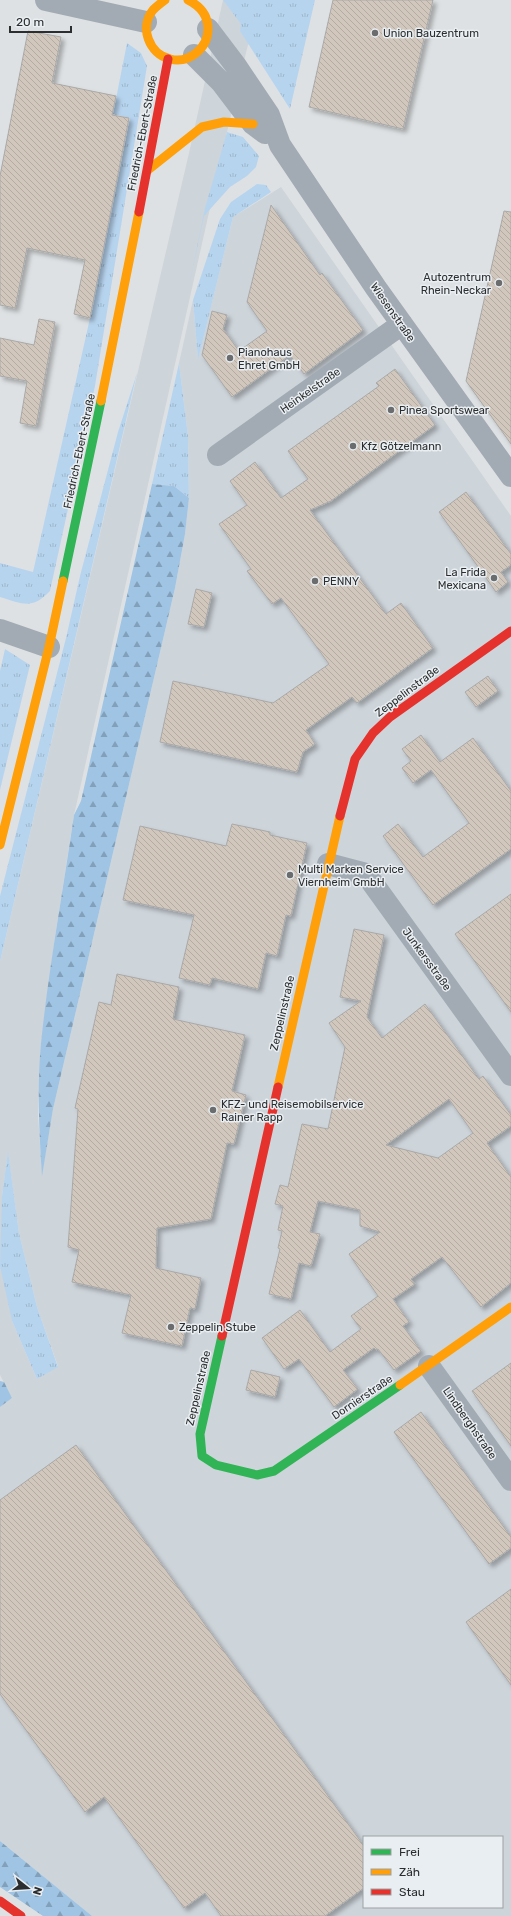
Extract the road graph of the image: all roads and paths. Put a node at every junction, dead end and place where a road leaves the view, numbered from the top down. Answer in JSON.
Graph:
{"nodes":[{"id":1,"x":46,"y":0,"type":"edge"},
{"id":2,"x":165,"y":0,"type":"edge"},
{"id":3,"x":188,"y":0,"type":"edge"},
{"id":4,"x":146,"y":22,"type":"junction"},
{"id":5,"x":208,"y":29,"type":"junction"},
{"id":6,"x":194,"y":55,"type":"junction"},
{"id":7,"x":168,"y":59,"type":"junction"},
{"id":8,"x":253,"y":124,"type":"junction"},
{"id":9,"x":280,"y":145,"type":"junction"},
{"id":10,"x":148,"y":170,"type":"junction"},
{"id":11,"x":402,"y":324,"type":"junction"},
{"id":12,"x":218,"y":455,"type":"dead end"},
{"id":13,"x":511,"y":476,"type":"edge"},
{"id":14,"x":0,"y":630,"type":"edge"},
{"id":15,"x":511,"y":631,"type":"edge"},
{"id":16,"x":49,"y":647,"type":"junction"},
{"id":17,"x":0,"y":845,"type":"edge"},
{"id":18,"x":328,"y":864,"type":"junction"},
{"id":19,"x":511,"y":1075,"type":"edge"},
{"id":20,"x":511,"y":1307,"type":"edge"},
{"id":21,"x":429,"y":1366,"type":"junction"},
{"id":22,"x":216,"y":1465,"type":"joint"},
{"id":23,"x":511,"y":1480,"type":"edge"},
{"id":24,"x":0,"y":1901,"type":"edge"},
{"id":25,"x":21,"y":1916,"type":"edge"}],
"edges":[{"from":1,"to":4,"type":"street"},
{"from":2,"to":4,"type":"street"},
{"from":3,"to":5,"type":"street"},
{"from":4,"to":7,"type":"street"},
{"from":5,"to":6,"type":"street"},
{"from":5,"to":9,"type":"street","name":"Wiesenstraße"},
{"from":6,"to":7,"type":"street"},
{"from":6,"to":8,"type":"street","name":"Wiesenstraße"},
{"from":7,"to":10,"type":"street","name":"Friedrich-Ebert-Straße"},
{"from":8,"to":9,"type":"street","name":"Wiesenstraße"},
{"from":8,"to":10,"type":"street"},
{"from":9,"to":11,"type":"street","name":"Wiesenstraße"},
{"from":10,"to":16,"type":"street","name":"Friedrich-Ebert-Straße"},
{"from":11,"to":12,"type":"street","name":"Heinkelstraße"},
{"from":11,"to":13,"type":"street","name":"Wiesenstraße"},
{"from":14,"to":16,"type":"street"},
{"from":15,"to":18,"type":"street","name":"Zeppelinstraße"},
{"from":16,"to":17,"type":"street","name":"Friedrich-Ebert-Straße"},
{"from":18,"to":19,"type":"street","name":"Junkersstraße"},
{"from":18,"to":22,"type":"street","name":"Zeppelinstraße"},
{"from":20,"to":21,"type":"street","name":"Dornierstraße"},
{"from":21,"to":22,"type":"street","name":"Dornierstraße"},
{"from":21,"to":23,"type":"street","name":"Lindberghstraße"},
{"from":24,"to":25,"type":"street"}]}
